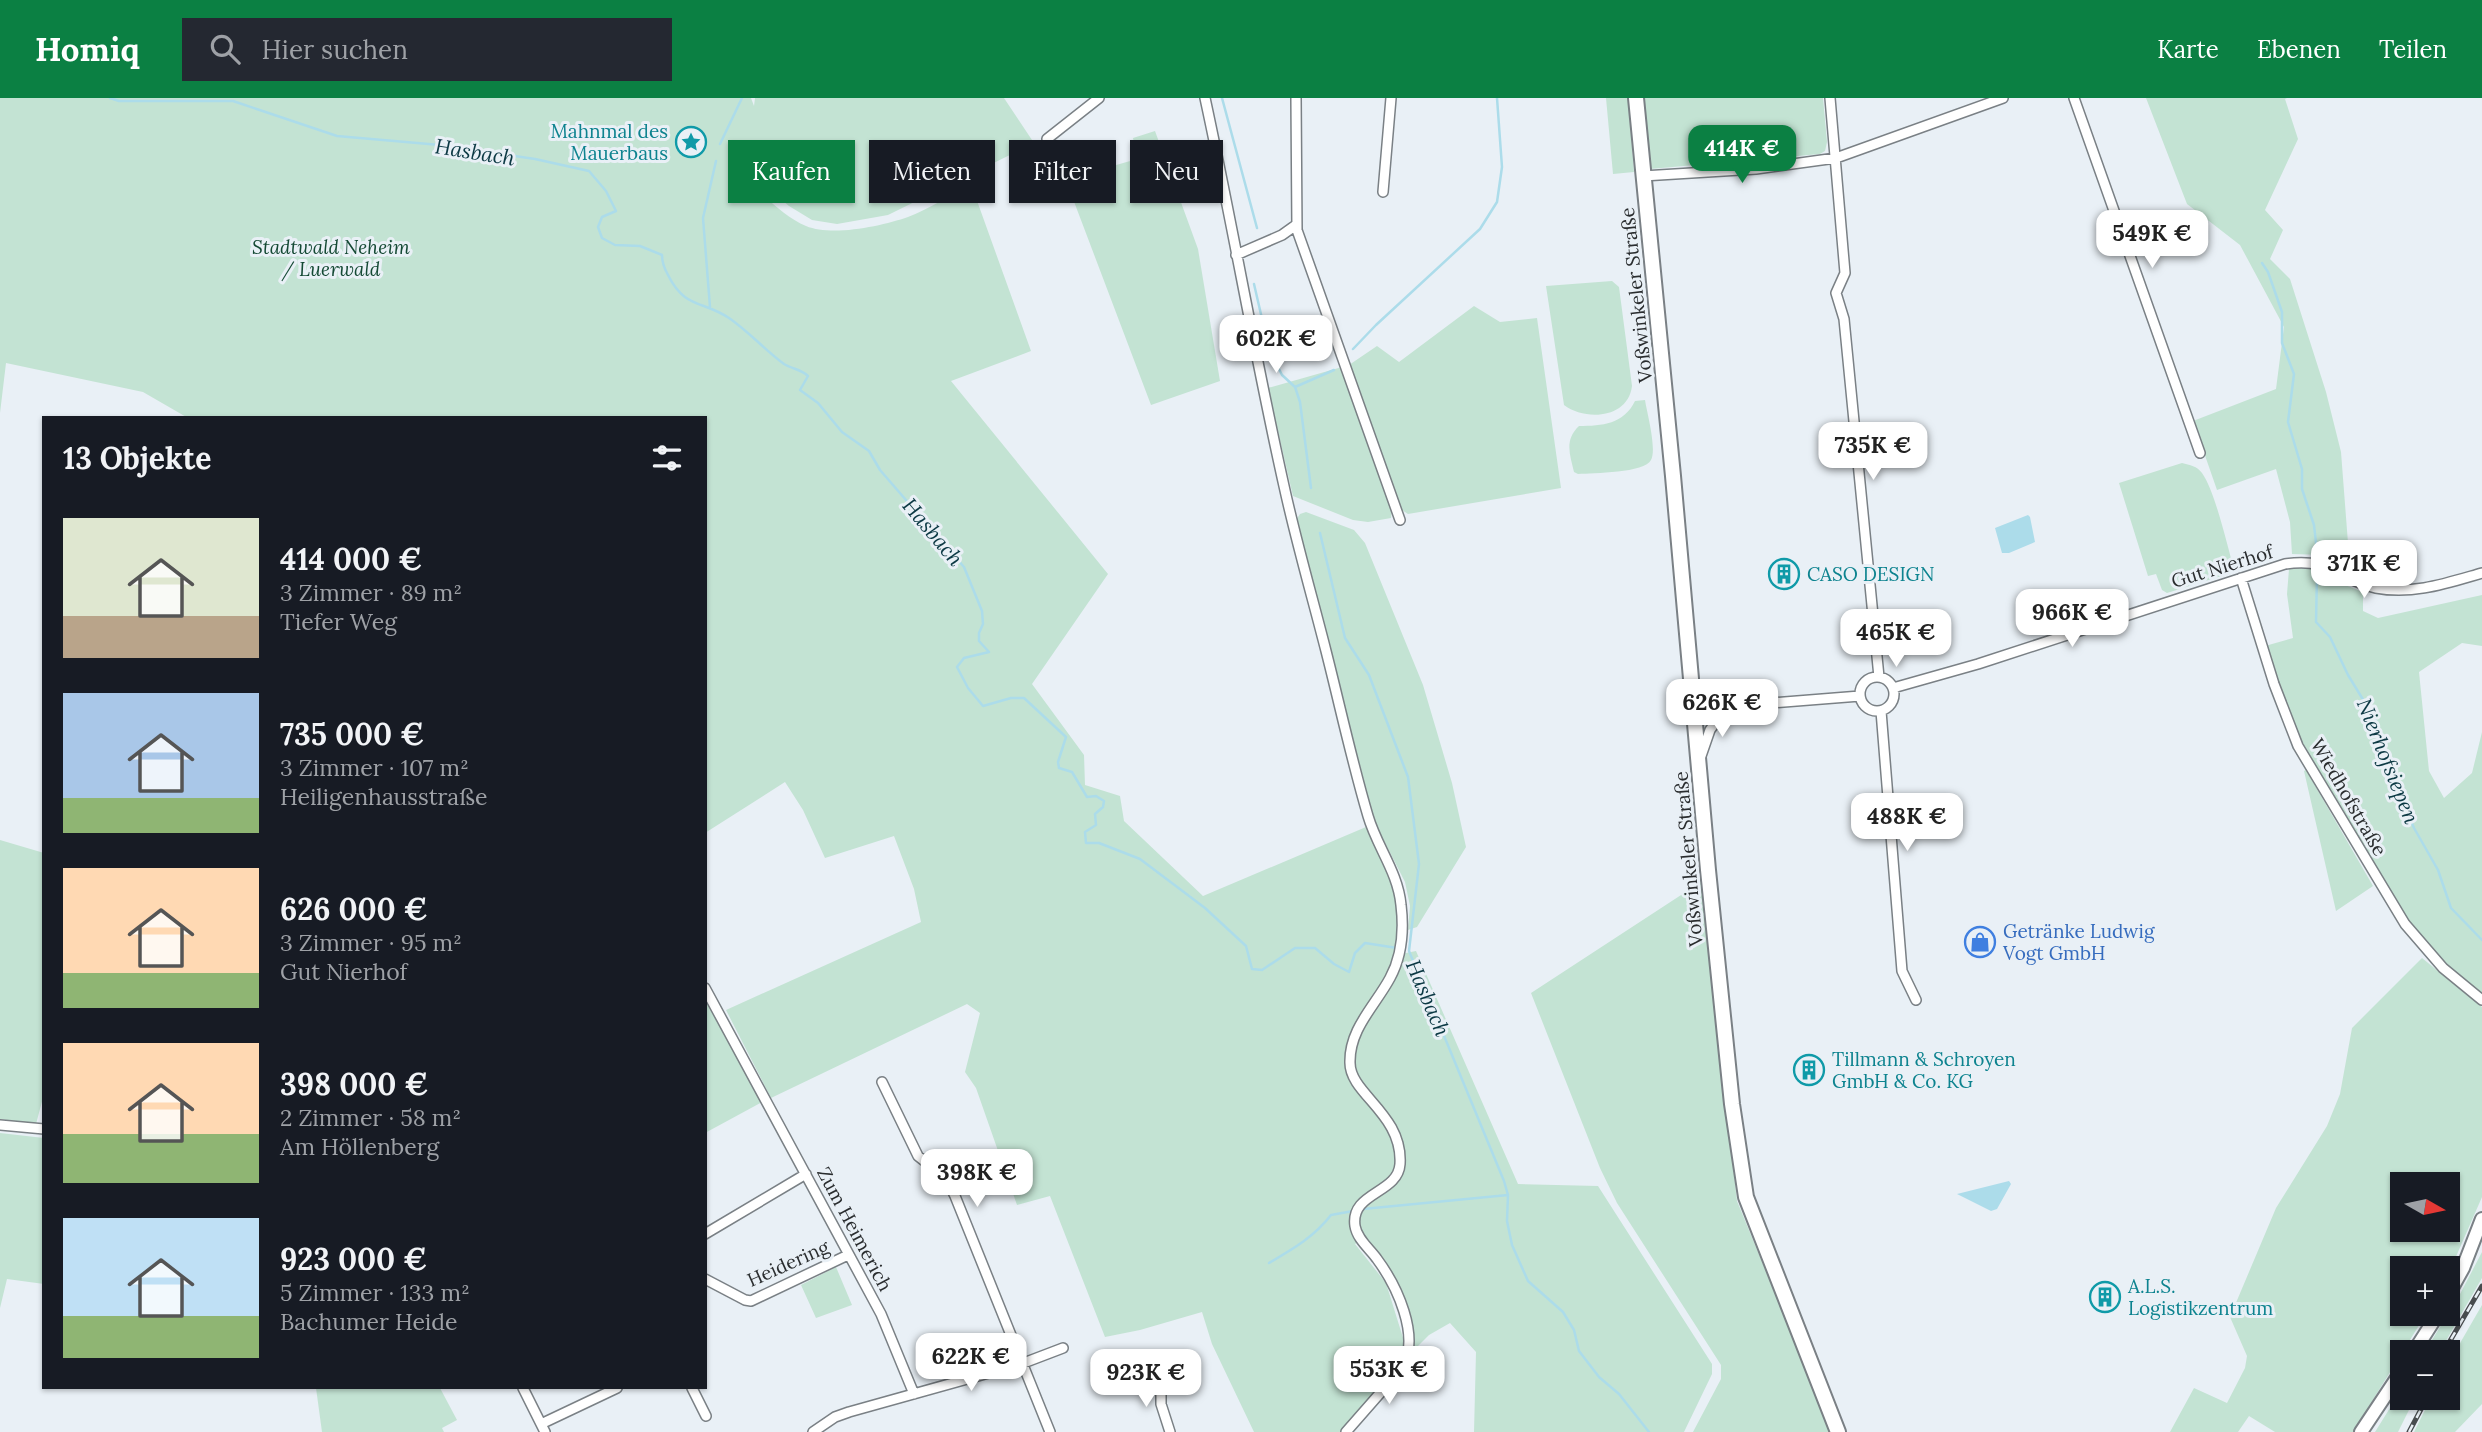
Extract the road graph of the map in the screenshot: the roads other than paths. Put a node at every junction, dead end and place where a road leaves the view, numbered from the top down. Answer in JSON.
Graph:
{"nodes":[{"id":1,"x":1099,"y":98,"type":"edge"},
{"id":2,"x":1205,"y":98,"type":"edge"},
{"id":3,"x":1296,"y":98,"type":"edge"},
{"id":4,"x":1391,"y":98,"type":"edge"},
{"id":5,"x":1636,"y":98,"type":"edge"},
{"id":6,"x":1830,"y":98,"type":"edge"},
{"id":7,"x":2003,"y":98,"type":"edge"},
{"id":8,"x":2074,"y":98,"type":"edge"},
{"id":9,"x":1047,"y":139,"type":"dead end"},
{"id":10,"x":1836,"y":158,"type":"junction"},
{"id":11,"x":1643,"y":176,"type":"junction"},
{"id":12,"x":1383,"y":192,"type":"dead end"},
{"id":13,"x":1296,"y":225,"type":"junction"},
{"id":14,"x":1236,"y":255,"type":"junction"},
{"id":15,"x":2200,"y":453,"type":"dead end"},
{"id":16,"x":1400,"y":520,"type":"dead end"},
{"id":17,"x":2482,"y":573,"type":"edge"},
{"id":18,"x":2241,"y":578,"type":"junction"},
{"id":19,"x":1878,"y":677,"type":"junction"},
{"id":20,"x":1894,"y":688,"type":"junction"},
{"id":21,"x":1860,"y":696,"type":"junction"},
{"id":22,"x":1727,"y":706,"type":"junction"},
{"id":23,"x":1694,"y":709,"type":"junction"},
{"id":24,"x":1881,"y":711,"type":"junction"},
{"id":25,"x":1699,"y":764,"type":"junction"},
{"id":26,"x":707,"y":992,"type":"edge"},
{"id":27,"x":1916,"y":1000,"type":"dead end"},
{"id":28,"x":2482,"y":1000,"type":"edge"},
{"id":29,"x":883,"y":1082,"type":"dead end"},
{"id":30,"x":0,"y":1125,"type":"edge"},
{"id":31,"x":42,"y":1129,"type":"edge"},
{"id":32,"x":806,"y":1174,"type":"junction"},
{"id":33,"x":2482,"y":1219,"type":"edge"},
{"id":34,"x":707,"y":1233,"type":"edge"},
{"id":35,"x":848,"y":1255,"type":"junction"},
{"id":36,"x":2460,"y":1273,"type":"edge"},
{"id":37,"x":707,"y":1280,"type":"edge"},
{"id":38,"x":1063,"y":1348,"type":"dead end"},
{"id":39,"x":1021,"y":1364,"type":"junction"},
{"id":40,"x":1161,"y":1378,"type":"dead end"},
{"id":41,"x":2390,"y":1388,"type":"edge"},
{"id":42,"x":524,"y":1389,"type":"edge"},
{"id":43,"x":615,"y":1389,"type":"edge"},
{"id":44,"x":692,"y":1389,"type":"edge"},
{"id":45,"x":914,"y":1394,"type":"junction"},
{"id":46,"x":706,"y":1416,"type":"dead end"},
{"id":47,"x":543,"y":1428,"type":"edge"},
{"id":48,"x":813,"y":1432,"type":"edge"},
{"id":49,"x":1049,"y":1432,"type":"edge"},
{"id":50,"x":1170,"y":1432,"type":"edge"},
{"id":51,"x":1346,"y":1432,"type":"edge"},
{"id":52,"x":1838,"y":1432,"type":"edge"},
{"id":53,"x":2361,"y":1432,"type":"edge"}],
"edges":[{"from":1,"to":9,"type":"street"},
{"from":2,"to":14,"type":"street"},
{"from":3,"to":13,"type":"street"},
{"from":4,"to":12,"type":"street"},
{"from":5,"to":11,"type":"main road","name":"Voßwinkeler Straße"},
{"from":6,"to":10,"type":"street"},
{"from":7,"to":10,"type":"street"},
{"from":8,"to":15,"type":"street"},
{"from":10,"to":11,"type":"street"},
{"from":10,"to":19,"type":"street"},
{"from":11,"to":23,"type":"main road","name":"Voßwinkeler Straße"},
{"from":13,"to":14,"type":"street"},
{"from":13,"to":16,"type":"street"},
{"from":14,"to":51,"type":"street"},
{"from":17,"to":18,"type":"street","name":"Gut Nierhof"},
{"from":18,"to":20,"type":"street","name":"Gut Nierhof"},
{"from":18,"to":28,"type":"street","name":"Wiedhofstraße"},
{"from":19,"to":20,"type":"street"},
{"from":19,"to":21,"type":"street"},
{"from":20,"to":24,"type":"street"},
{"from":21,"to":22,"type":"street"},
{"from":21,"to":24,"type":"street"},
{"from":22,"to":23,"type":"street"},
{"from":22,"to":25,"type":"street"},
{"from":23,"to":25,"type":"main road","name":"Voßwinkeler Straße"},
{"from":24,"to":27,"type":"street"},
{"from":25,"to":52,"type":"main road","name":"Voßwinkeler Straße"},
{"from":26,"to":32,"type":"street","name":"Zum Heimerich"},
{"from":29,"to":39,"type":"street"},
{"from":30,"to":31,"type":"street"},
{"from":32,"to":34,"type":"street"},
{"from":32,"to":35,"type":"street","name":"Zum Heimerich"},
{"from":33,"to":36,"type":"main road"},
{"from":35,"to":37,"type":"street","name":"Heidering"},
{"from":35,"to":45,"type":"street","name":"Zum Heimerich"},
{"from":38,"to":39,"type":"street"},
{"from":39,"to":45,"type":"street"},
{"from":39,"to":49,"type":"street"},
{"from":40,"to":50,"type":"street"},
{"from":41,"to":53,"type":"main road"},
{"from":42,"to":47,"type":"street"},
{"from":43,"to":47,"type":"street"},
{"from":44,"to":46,"type":"street"},
{"from":45,"to":48,"type":"street"}]}
